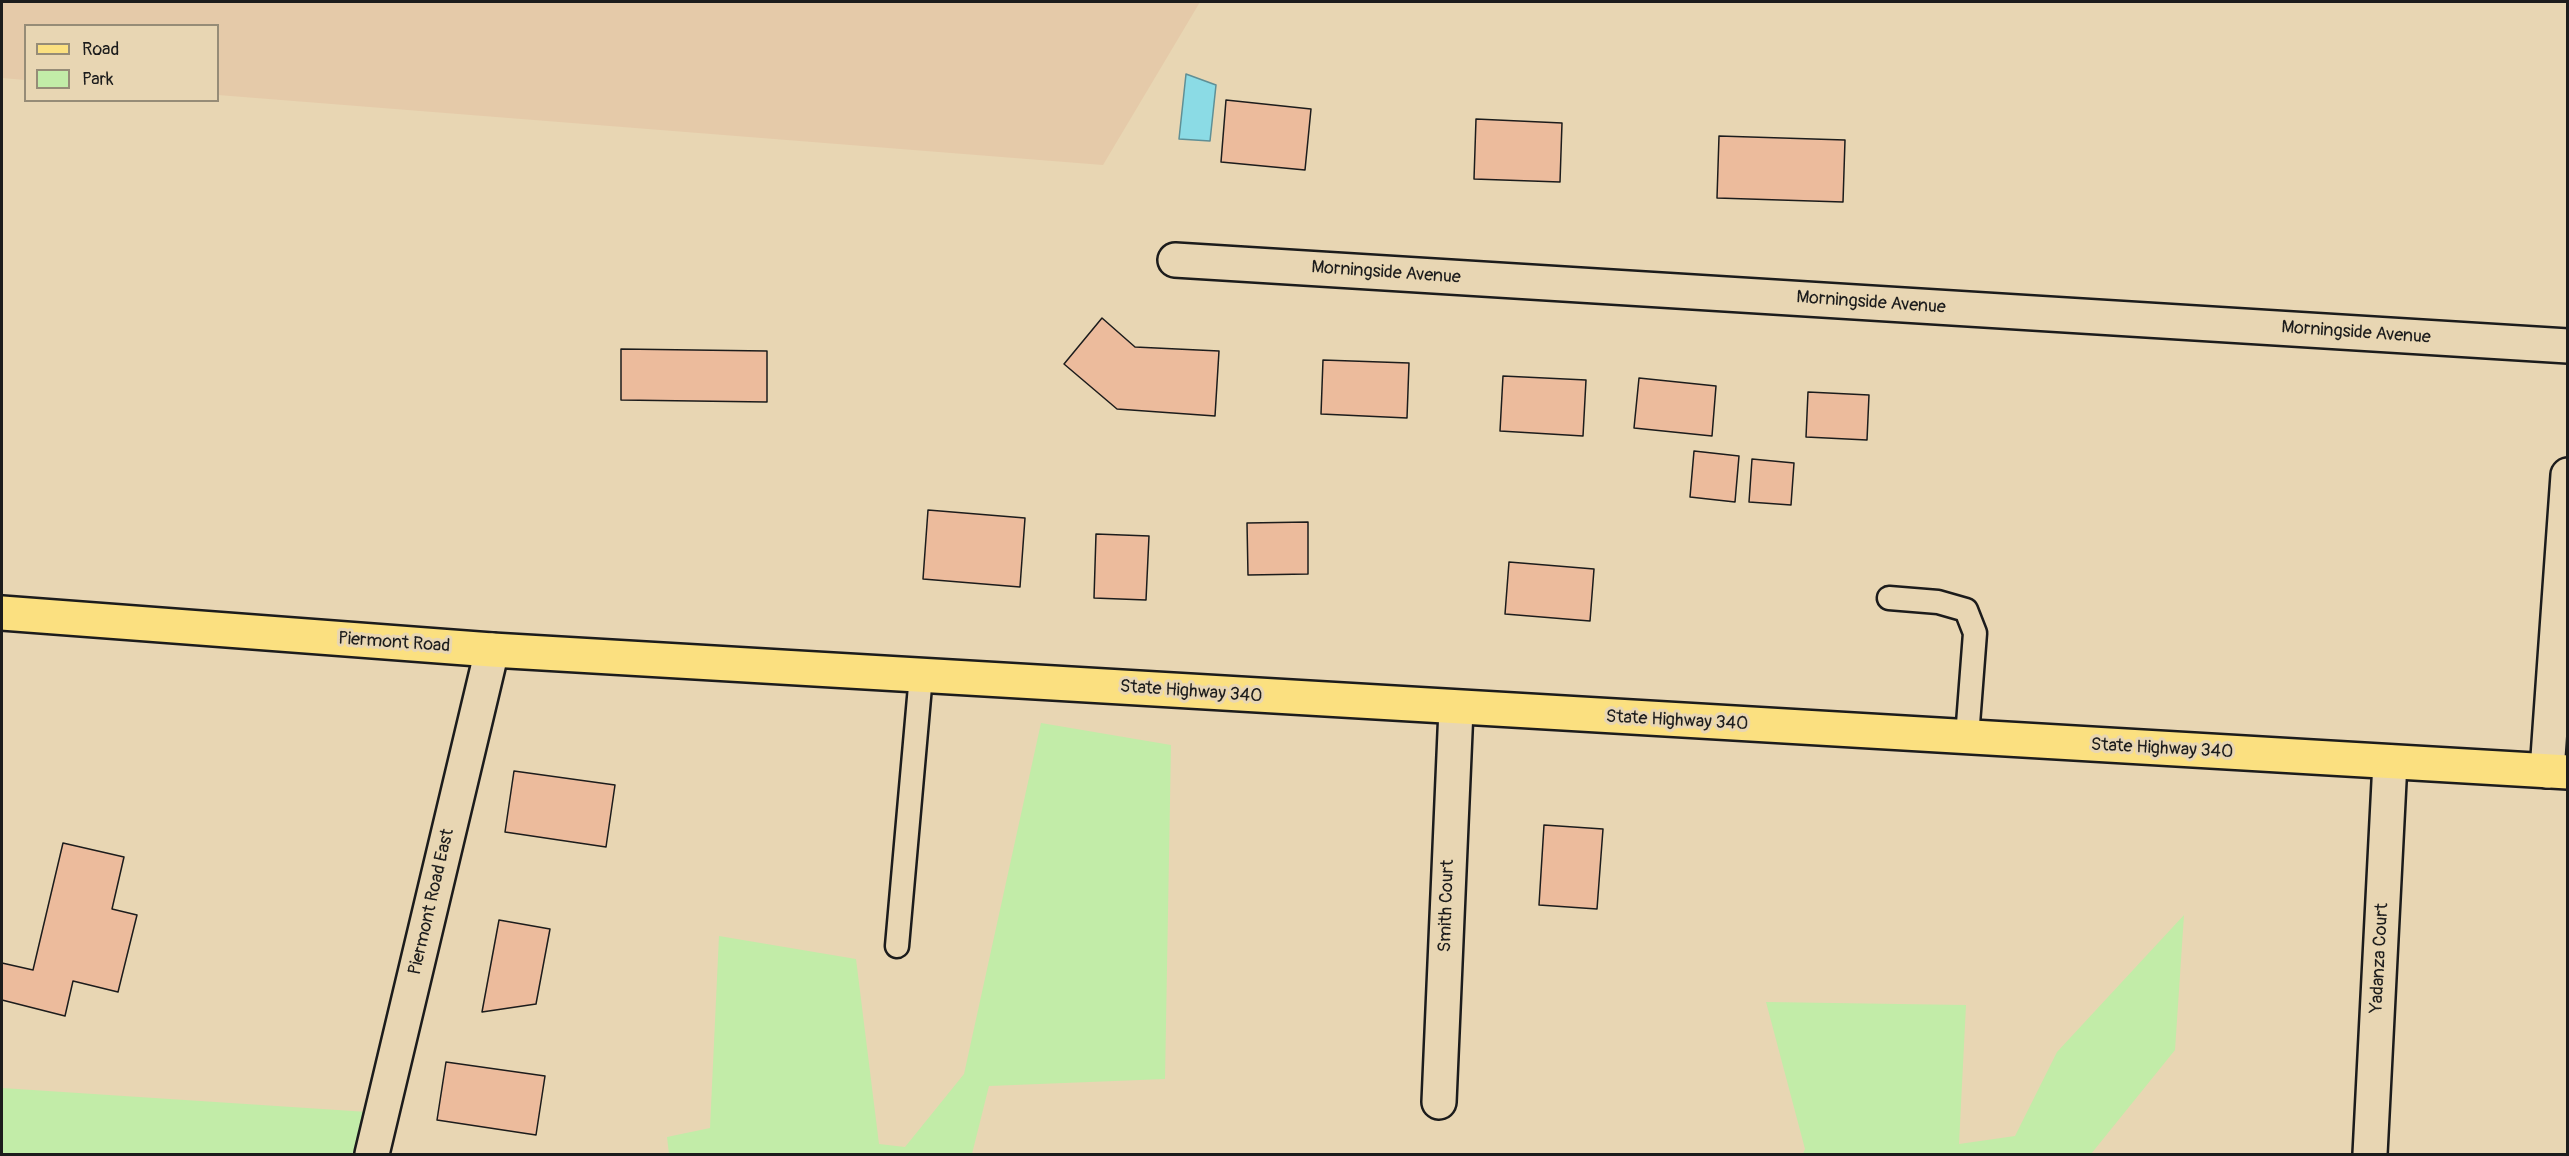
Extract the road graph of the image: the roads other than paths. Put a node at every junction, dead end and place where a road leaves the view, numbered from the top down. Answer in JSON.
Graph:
{"nodes":[{"id":1,"x":1175,"y":260,"type":"dead end"},
{"id":2,"x":2568,"y":346,"type":"edge"},
{"id":3,"x":2568,"y":475,"type":"edge"},
{"id":4,"x":1888,"y":598,"type":"dead end"},
{"id":5,"x":2,"y":613,"type":"edge"},
{"id":6,"x":492,"y":650,"type":"junction"},
{"id":7,"x":786,"y":667,"type":"joint"},
{"id":8,"x":921,"y":675,"type":"junction"},
{"id":9,"x":1456,"y":709,"type":"junction"},
{"id":10,"x":1967,"y":737,"type":"junction"},
{"id":11,"x":2390,"y":762,"type":"junction"},
{"id":12,"x":2558,"y":771,"type":"edge"},
{"id":13,"x":897,"y":946,"type":"dead end"},
{"id":14,"x":1439,"y":1102,"type":"dead end"},
{"id":15,"x":372,"y":1155,"type":"edge"},
{"id":16,"x":2370,"y":1155,"type":"edge"}],
"edges":[{"from":1,"to":2,"type":"street","name":"Morningside Avenue"},
{"from":3,"to":12,"type":"street"},
{"from":4,"to":10,"type":"lane"},
{"from":5,"to":6,"type":"main road","name":"Piermont Road"},
{"from":6,"to":7,"type":"main road","name":"Piermont Road"},
{"from":6,"to":15,"type":"street","name":"Piermont Road East"},
{"from":7,"to":8,"type":"main road","name":"State Highway 340"},
{"from":8,"to":9,"type":"main road","name":"State Highway 340"},
{"from":8,"to":13,"type":"lane"},
{"from":9,"to":10,"type":"main road","name":"State Highway 340"},
{"from":9,"to":14,"type":"street","name":"Smith Court"},
{"from":10,"to":11,"type":"main road","name":"State Highway 340"},
{"from":11,"to":12,"type":"main road","name":"State Highway 340"},
{"from":11,"to":16,"type":"street","name":"Yadanza Court"}]}
